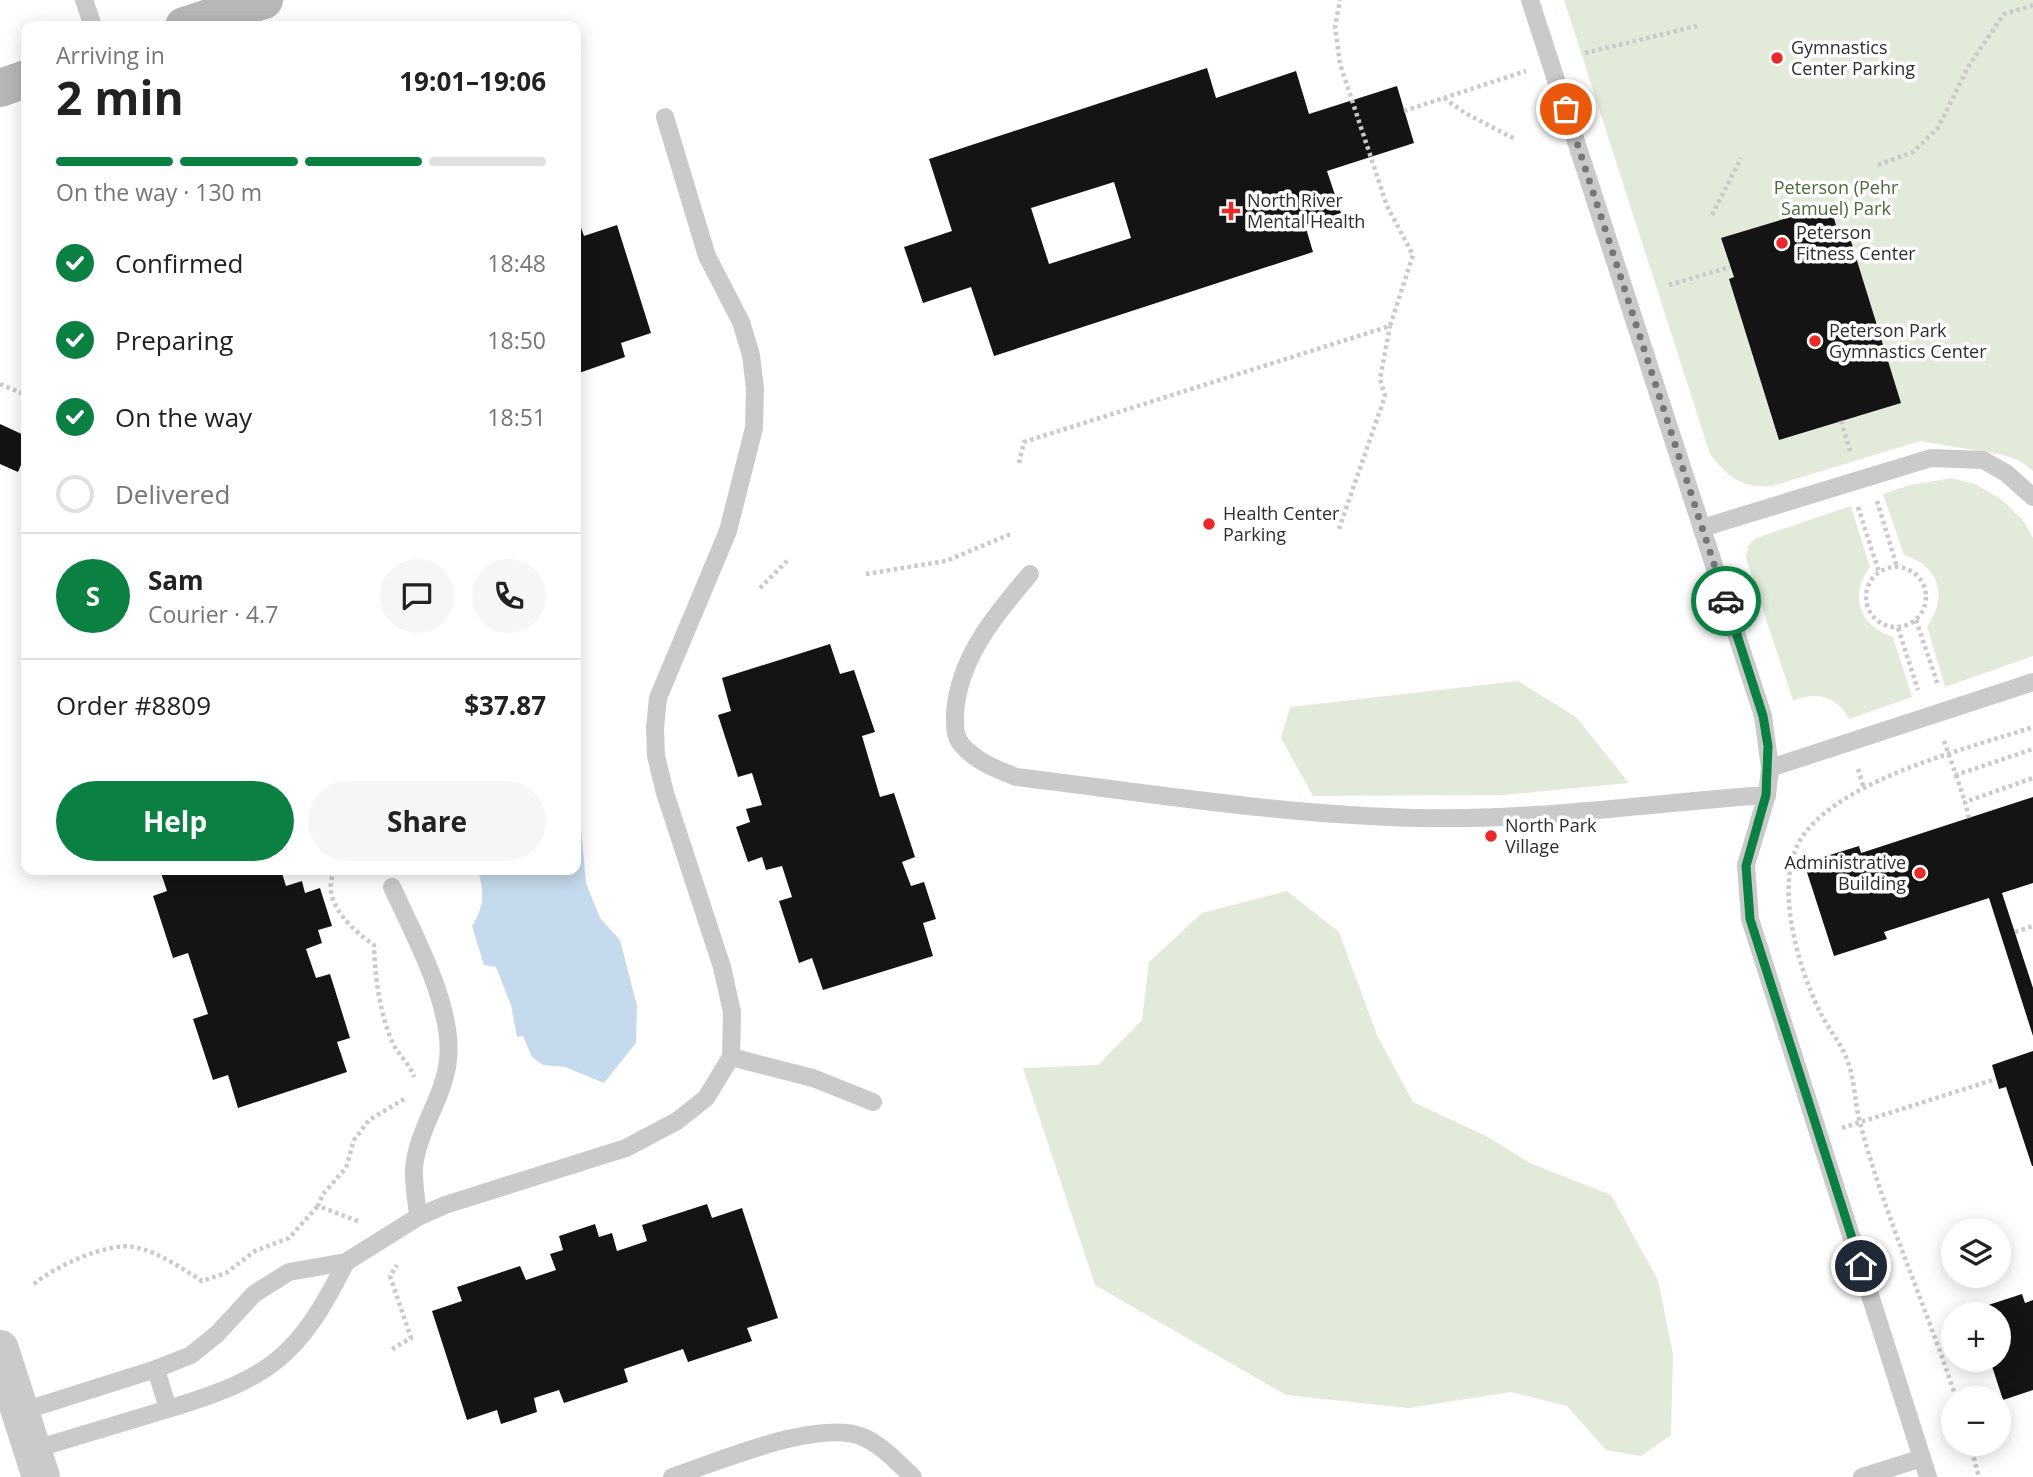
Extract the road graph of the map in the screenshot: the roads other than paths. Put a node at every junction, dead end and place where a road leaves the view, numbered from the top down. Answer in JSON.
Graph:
{"nodes":[{"id":1,"x":85,"y":0,"type":"edge"},
{"id":2,"x":264,"y":0,"type":"edge"},
{"id":3,"x":1530,"y":0,"type":"edge"},
{"id":4,"x":194,"y":15,"type":"edge"},
{"id":5,"x":91,"y":21,"type":"edge"},
{"id":6,"x":21,"y":81,"type":"edge"},
{"id":7,"x":0,"y":88,"type":"edge"},
{"id":8,"x":665,"y":117,"type":"dead end"},
{"id":9,"x":2033,"y":497,"type":"edge"},
{"id":10,"x":1702,"y":528,"type":"junction"},
{"id":11,"x":1030,"y":573,"type":"dead end"},
{"id":12,"x":2033,"y":682,"type":"edge"},
{"id":13,"x":1770,"y":768,"type":"junction"},
{"id":14,"x":1766,"y":795,"type":"junction"},
{"id":15,"x":392,"y":887,"type":"dead end"},
{"id":16,"x":731,"y":1057,"type":"junction"},
{"id":17,"x":873,"y":1102,"type":"dead end"},
{"id":18,"x":418,"y":1217,"type":"junction"},
{"id":19,"x":346,"y":1262,"type":"junction"},
{"id":20,"x":0,"y":1349,"type":"edge"},
{"id":21,"x":156,"y":1369,"type":"junction"},
{"id":22,"x":168,"y":1409,"type":"junction"},
{"id":23,"x":20,"y":1412,"type":"junction"},
{"id":24,"x":1922,"y":1458,"type":"junction"},
{"id":25,"x":36,"y":1463,"type":"edge"},
{"id":26,"x":672,"y":1477,"type":"edge"},
{"id":27,"x":913,"y":1477,"type":"edge"},
{"id":28,"x":1862,"y":1477,"type":"edge"},
{"id":29,"x":1928,"y":1477,"type":"edge"}],
"edges":[{"from":1,"to":5,"type":"lane"},
{"from":2,"to":4,"type":"main road"},
{"from":3,"to":10,"type":"lane"},
{"from":6,"to":7,"type":"main road"},
{"from":8,"to":16,"type":"lane"},
{"from":9,"to":10,"type":"lane"},
{"from":10,"to":13,"type":"lane"},
{"from":11,"to":14,"type":"lane"},
{"from":12,"to":13,"type":"lane"},
{"from":13,"to":14,"type":"lane"},
{"from":14,"to":24,"type":"lane"},
{"from":15,"to":18,"type":"lane"},
{"from":16,"to":17,"type":"lane"},
{"from":16,"to":18,"type":"lane"},
{"from":18,"to":19,"type":"lane"},
{"from":19,"to":21,"type":"lane"},
{"from":19,"to":22,"type":"lane"},
{"from":20,"to":23,"type":"street"},
{"from":21,"to":22,"type":"lane"},
{"from":21,"to":23,"type":"lane"},
{"from":22,"to":25,"type":"lane"},
{"from":23,"to":25,"type":"street"},
{"from":24,"to":28,"type":"lane"},
{"from":24,"to":29,"type":"lane"},
{"from":26,"to":27,"type":"lane"}]}
